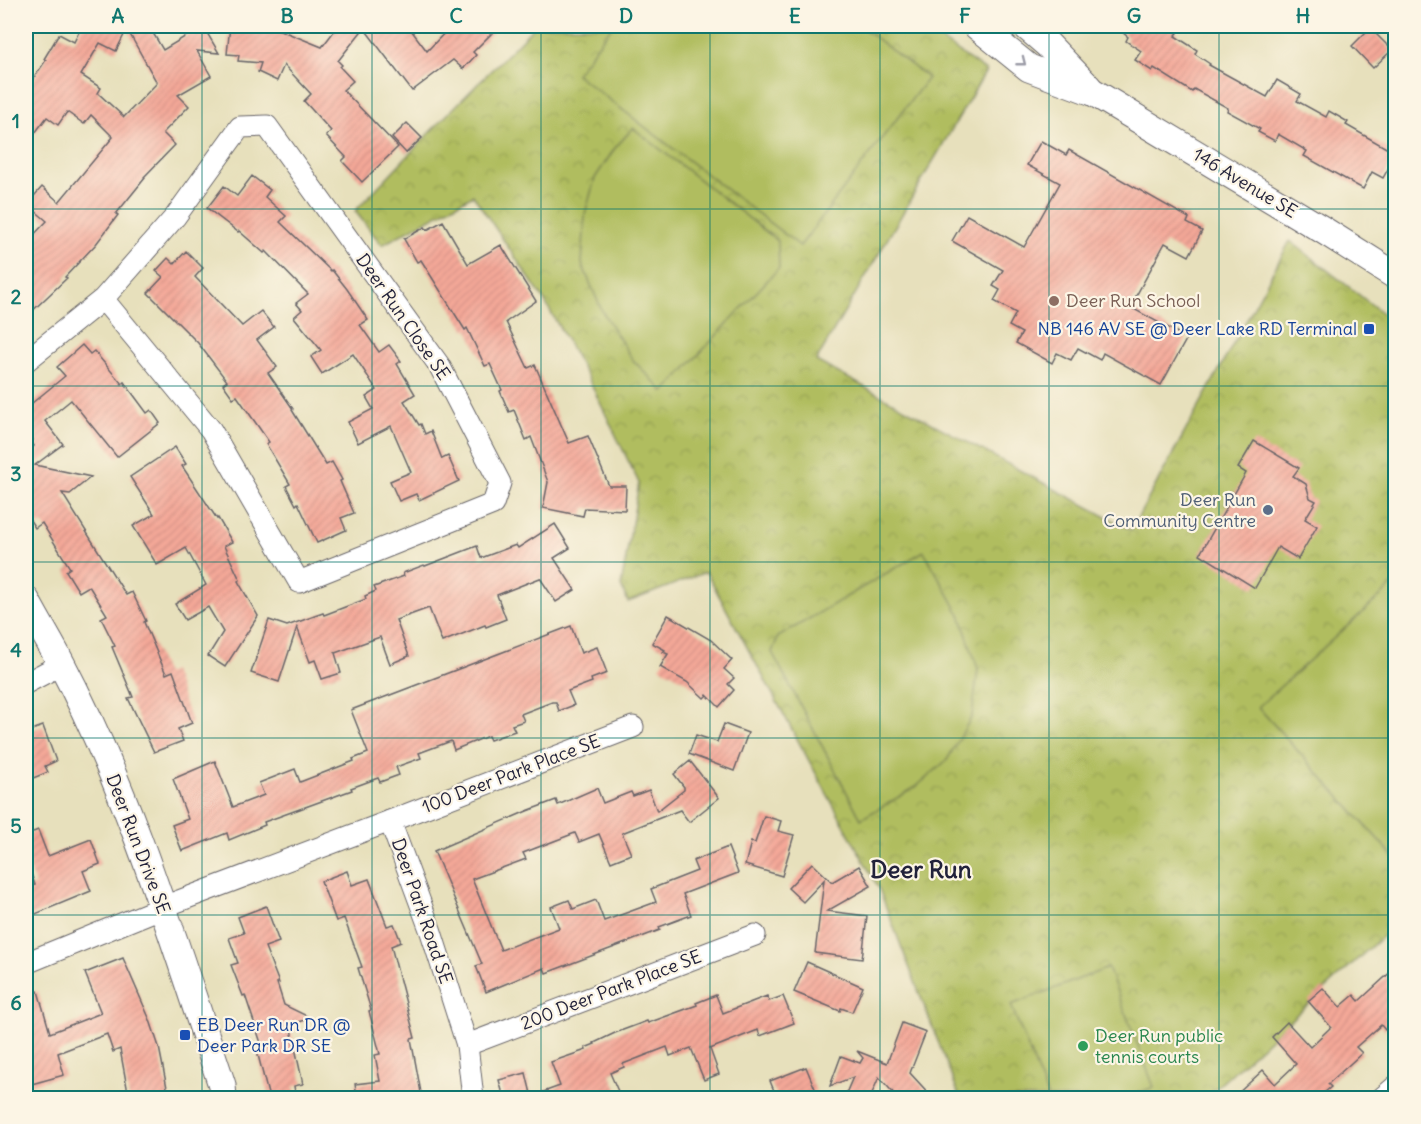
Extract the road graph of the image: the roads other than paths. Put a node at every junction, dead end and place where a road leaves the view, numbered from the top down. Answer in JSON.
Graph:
{"nodes":[{"id":1,"x":977,"y":26,"type":"edge"},
{"id":2,"x":1026,"y":26,"type":"edge"},
{"id":3,"x":1093,"y":92,"type":"junction"},
{"id":4,"x":1395,"y":276,"type":"edge"},
{"id":5,"x":103,"y":298,"type":"junction"},
{"id":6,"x":26,"y":361,"type":"edge"},
{"id":7,"x":26,"y":600,"type":"edge"},
{"id":8,"x":62,"y":664,"type":"junction"},
{"id":9,"x":26,"y":683,"type":"edge"},
{"id":10,"x":633,"y":727,"type":"dead end"},
{"id":11,"x":390,"y":820,"type":"junction"},
{"id":12,"x":163,"y":907,"type":"junction"},
{"id":13,"x":754,"y":935,"type":"dead end"},
{"id":14,"x":26,"y":963,"type":"edge"},
{"id":15,"x":467,"y":1045,"type":"junction"},
{"id":16,"x":1395,"y":1086,"type":"edge"},
{"id":17,"x":223,"y":1098,"type":"edge"},
{"id":18,"x":473,"y":1098,"type":"edge"},
{"id":19,"x":1382,"y":1098,"type":"edge"}],
"edges":[{"from":1,"to":3,"type":"street","name":"146 Avenue SE","one_way":true},
{"from":2,"to":3,"type":"street","name":"146 Avenue SE"},
{"from":3,"to":4,"type":"street","name":"146 Avenue SE"},
{"from":5,"to":5,"type":"street","name":"Deer Run Close SE"},
{"from":5,"to":6,"type":"street","name":"Deer Run Close SE"},
{"from":7,"to":8,"type":"street","name":"Deer Run Drive SE"},
{"from":8,"to":9,"type":"street"},
{"from":8,"to":12,"type":"street","name":"Deer Run Drive SE"},
{"from":10,"to":11,"type":"street","name":"100 Deer Park Place SE"},
{"from":11,"to":12,"type":"street","name":"Deer Park Road SE"},
{"from":11,"to":15,"type":"street","name":"Deer Park Road SE"},
{"from":12,"to":14,"type":"street","name":"Deer Park Road SE"},
{"from":12,"to":17,"type":"street","name":"Deer Run Drive SE"},
{"from":13,"to":15,"type":"street","name":"200 Deer Park Place SE"},
{"from":15,"to":18,"type":"street","name":"Deer Park Road SE"},
{"from":16,"to":19,"type":"street"}]}
